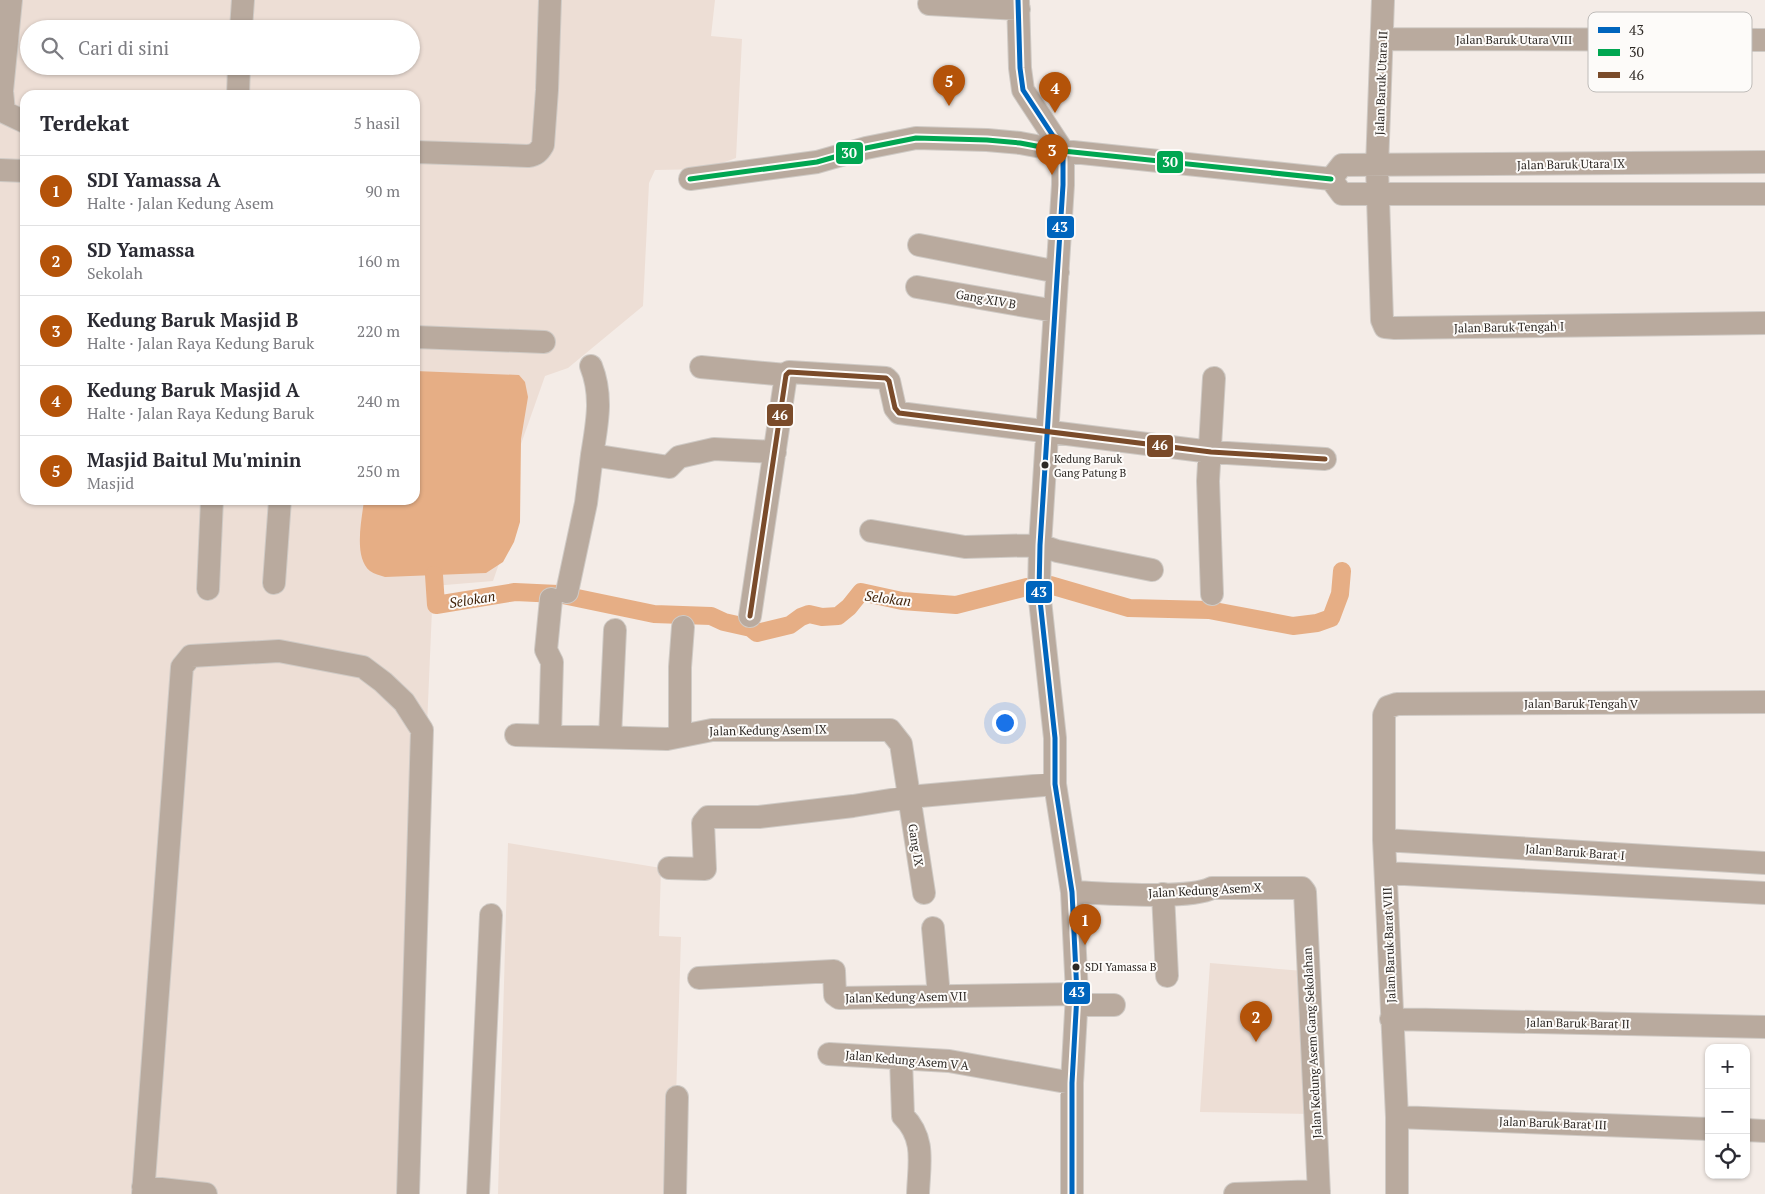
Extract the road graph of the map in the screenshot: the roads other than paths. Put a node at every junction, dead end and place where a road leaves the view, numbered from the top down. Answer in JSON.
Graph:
{"nodes":[{"id":1,"x":11,"y":0,"type":"edge"},
{"id":2,"x":243,"y":0,"type":"edge"},
{"id":3,"x":550,"y":0,"type":"edge"},
{"id":4,"x":1383,"y":0,"type":"edge"},
{"id":5,"x":929,"y":4,"type":"dead end"},
{"id":6,"x":1018,"y":4,"type":"edge"},
{"id":7,"x":242,"y":20,"type":"edge"},
{"id":8,"x":1383,"y":39,"type":"junction"},
{"id":9,"x":1588,"y":40,"type":"edge"},
{"id":10,"x":1752,"y":40,"type":"edge"},
{"id":11,"x":1765,"y":40,"type":"edge"},
{"id":12,"x":239,"y":75,"type":"edge"},
{"id":13,"x":238,"y":90,"type":"edge"},
{"id":14,"x":20,"y":120,"type":"edge"},
{"id":15,"x":420,"y":152,"type":"edge"},
{"id":16,"x":1063,"y":152,"type":"junction"},
{"id":17,"x":1765,"y":162,"type":"edge"},
{"id":18,"x":1377,"y":167,"type":"junction"},
{"id":19,"x":0,"y":170,"type":"edge"},
{"id":20,"x":20,"y":171,"type":"edge"},
{"id":21,"x":690,"y":179,"type":"dead end"},
{"id":22,"x":1331,"y":179,"type":"junction"},
{"id":23,"x":1765,"y":194,"type":"edge"},
{"id":24,"x":1378,"y":195,"type":"junction"},
{"id":25,"x":919,"y":245,"type":"dead end"},
{"id":26,"x":1058,"y":272,"type":"junction"},
{"id":27,"x":917,"y":288,"type":"dead end"},
{"id":28,"x":1055,"y":311,"type":"junction"},
{"id":29,"x":1765,"y":323,"type":"edge"},
{"id":30,"x":420,"y":337,"type":"edge"},
{"id":31,"x":544,"y":342,"type":"dead end"},
{"id":32,"x":591,"y":366,"type":"dead end"},
{"id":33,"x":700,"y":367,"type":"dead end"},
{"id":34,"x":786,"y":374,"type":"junction"},
{"id":35,"x":1214,"y":378,"type":"dead end"},
{"id":36,"x":1047,"y":432,"type":"junction"},
{"id":37,"x":775,"y":452,"type":"junction"},
{"id":38,"x":1211,"y":452,"type":"junction"},
{"id":39,"x":592,"y":455,"type":"junction"},
{"id":40,"x":1325,"y":459,"type":"dead end"},
{"id":41,"x":212,"y":505,"type":"edge"},
{"id":42,"x":280,"y":505,"type":"edge"},
{"id":43,"x":871,"y":531,"type":"dead end"},
{"id":44,"x":1040,"y":545,"type":"junction"},
{"id":45,"x":1152,"y":570,"type":"dead end"},
{"id":46,"x":274,"y":583,"type":"dead end"},
{"id":47,"x":208,"y":589,"type":"dead end"},
{"id":48,"x":1212,"y":594,"type":"dead end"},
{"id":49,"x":750,"y":616,"type":"dead end"},
{"id":50,"x":683,"y":628,"type":"dead end"},
{"id":51,"x":615,"y":630,"type":"dead end"},
{"id":52,"x":1765,"y":702,"type":"edge"},
{"id":53,"x":1397,"y":704,"type":"joint"},
{"id":54,"x":516,"y":735,"type":"dead end"},
{"id":55,"x":680,"y":735,"type":"junction"},
{"id":56,"x":550,"y":736,"type":"junction"},
{"id":57,"x":610,"y":737,"type":"junction"},
{"id":58,"x":1055,"y":784,"type":"junction"},
{"id":59,"x":909,"y":797,"type":"junction"},
{"id":60,"x":1384,"y":840,"type":"junction"},
{"id":61,"x":1765,"y":863,"type":"edge"},
{"id":62,"x":669,"y":868,"type":"dead end"},
{"id":63,"x":1386,"y":873,"type":"junction"},
{"id":64,"x":924,"y":892,"type":"dead end"},
{"id":65,"x":1072,"y":892,"type":"junction"},
{"id":66,"x":1305,"y":892,"type":"joint"},
{"id":67,"x":1163,"y":894,"type":"junction"},
{"id":68,"x":1765,"y":894,"type":"edge"},
{"id":69,"x":491,"y":915,"type":"dead end"},
{"id":70,"x":933,"y":928,"type":"dead end"},
{"id":71,"x":1167,"y":976,"type":"dead end"},
{"id":72,"x":699,"y":978,"type":"dead end"},
{"id":73,"x":940,"y":996,"type":"junction"},
{"id":74,"x":1077,"y":999,"type":"junction"},
{"id":75,"x":1114,"y":1005,"type":"dead end"},
{"id":76,"x":1391,"y":1018,"type":"junction"},
{"id":77,"x":1765,"y":1027,"type":"edge"},
{"id":78,"x":829,"y":1054,"type":"dead end"},
{"id":79,"x":901,"y":1059,"type":"junction"},
{"id":80,"x":1072,"y":1083,"type":"junction"},
{"id":81,"x":677,"y":1097,"type":"dead end"},
{"id":82,"x":1397,"y":1117,"type":"junction"},
{"id":83,"x":1705,"y":1129,"type":"edge"},
{"id":84,"x":1750,"y":1130,"type":"edge"},
{"id":85,"x":1765,"y":1131,"type":"edge"},
{"id":86,"x":143,"y":1191,"type":"edge"},
{"id":87,"x":1319,"y":1192,"type":"edge"},
{"id":88,"x":206,"y":1194,"type":"edge"},
{"id":89,"x":408,"y":1194,"type":"edge"},
{"id":90,"x":478,"y":1194,"type":"edge"},
{"id":91,"x":675,"y":1194,"type":"edge"},
{"id":92,"x":918,"y":1194,"type":"edge"},
{"id":93,"x":1072,"y":1194,"type":"edge"},
{"id":94,"x":1235,"y":1194,"type":"edge"},
{"id":95,"x":1398,"y":1194,"type":"edge"}],
"edges":[{"from":1,"to":14,"type":"street"},
{"from":2,"to":7,"type":"street"},
{"from":3,"to":15,"type":"street"},
{"from":4,"to":8,"type":"street","name":"Jalan Baruk Utara II"},
{"from":5,"to":6,"type":"street"},
{"from":6,"to":16,"type":"street"},
{"from":8,"to":9,"type":"street","name":"Jalan Baruk Utara VIII"},
{"from":8,"to":18,"type":"street","name":"Jalan Baruk Utara II"},
{"from":10,"to":11,"type":"street","name":"Jalan Baruk Utara VIII"},
{"from":12,"to":13,"type":"street"},
{"from":16,"to":21,"type":"street"},
{"from":16,"to":22,"type":"street"},
{"from":16,"to":26,"type":"street"},
{"from":17,"to":18,"type":"street","name":"Jalan Baruk Utara IX"},
{"from":18,"to":22,"type":"street","name":"Jalan Baruk Utara IX"},
{"from":18,"to":24,"type":"street","name":"Jalan Baruk Utara II"},
{"from":19,"to":20,"type":"street"},
{"from":22,"to":24,"type":"street"},
{"from":23,"to":24,"type":"street"},
{"from":24,"to":29,"type":"street","name":"Jalan Baruk Tengah I"},
{"from":25,"to":26,"type":"street"},
{"from":26,"to":28,"type":"street"},
{"from":27,"to":28,"type":"street","name":"Gang XIV B"},
{"from":28,"to":36,"type":"street"},
{"from":30,"to":31,"type":"street"},
{"from":32,"to":39,"type":"street"},
{"from":33,"to":34,"type":"street"},
{"from":34,"to":36,"type":"street"},
{"from":34,"to":37,"type":"street"},
{"from":35,"to":38,"type":"street"},
{"from":36,"to":38,"type":"street"},
{"from":36,"to":44,"type":"street"},
{"from":37,"to":39,"type":"street"},
{"from":37,"to":49,"type":"street"},
{"from":38,"to":40,"type":"street"},
{"from":38,"to":48,"type":"street"},
{"from":39,"to":56,"type":"street"},
{"from":41,"to":47,"type":"street"},
{"from":42,"to":46,"type":"street"},
{"from":43,"to":44,"type":"street"},
{"from":44,"to":45,"type":"street"},
{"from":44,"to":58,"type":"street"},
{"from":50,"to":55,"type":"street"},
{"from":51,"to":57,"type":"street"},
{"from":52,"to":53,"type":"street","name":"Jalan Baruk Tengah V"},
{"from":53,"to":60,"type":"street","name":"Jalan Baruk Barat VIII"},
{"from":54,"to":56,"type":"street","name":"Jalan Kedung Asem IX"},
{"from":55,"to":57,"type":"street","name":"Jalan Kedung Asem IX"},
{"from":55,"to":59,"type":"street","name":"Jalan Kedung Asem IX"},
{"from":56,"to":57,"type":"street","name":"Jalan Kedung Asem IX"},
{"from":58,"to":59,"type":"street"},
{"from":58,"to":65,"type":"street"},
{"from":59,"to":62,"type":"street"},
{"from":59,"to":64,"type":"street","name":"Gang IX"},
{"from":60,"to":61,"type":"street","name":"Jalan Baruk Barat I"},
{"from":60,"to":63,"type":"street","name":"Jalan Baruk Barat VIII"},
{"from":63,"to":68,"type":"street"},
{"from":63,"to":76,"type":"street","name":"Jalan Baruk Barat VIII"},
{"from":65,"to":67,"type":"street","name":"Jalan Kedung Asem X"},
{"from":65,"to":74,"type":"street"},
{"from":66,"to":67,"type":"street","name":"Jalan Kedung Asem X"},
{"from":66,"to":87,"type":"street","name":"Jalan Kedung Asem Gang Sekolahan"},
{"from":67,"to":71,"type":"street"},
{"from":69,"to":90,"type":"street"},
{"from":70,"to":73,"type":"street"},
{"from":72,"to":73,"type":"street","name":"Jalan Kedung Asem VII"},
{"from":73,"to":74,"type":"street","name":"Jalan Kedung Asem VII"},
{"from":74,"to":75,"type":"street","name":"Jalan Kedung Asem VII"},
{"from":74,"to":80,"type":"street"},
{"from":76,"to":77,"type":"street","name":"Jalan Baruk Barat II"},
{"from":76,"to":82,"type":"street","name":"Jalan Baruk Barat VIII"},
{"from":78,"to":79,"type":"street","name":"Jalan Kedung Asem V A"},
{"from":79,"to":80,"type":"street","name":"Jalan Kedung Asem V A"},
{"from":79,"to":92,"type":"street"},
{"from":80,"to":93,"type":"street"},
{"from":81,"to":91,"type":"street"},
{"from":82,"to":83,"type":"street","name":"Jalan Baruk Barat III"},
{"from":82,"to":95,"type":"street","name":"Jalan Baruk Barat VIII"},
{"from":84,"to":85,"type":"street"},
{"from":86,"to":88,"type":"street"},
{"from":86,"to":89,"type":"street"},
{"from":87,"to":94,"type":"street"}]}
